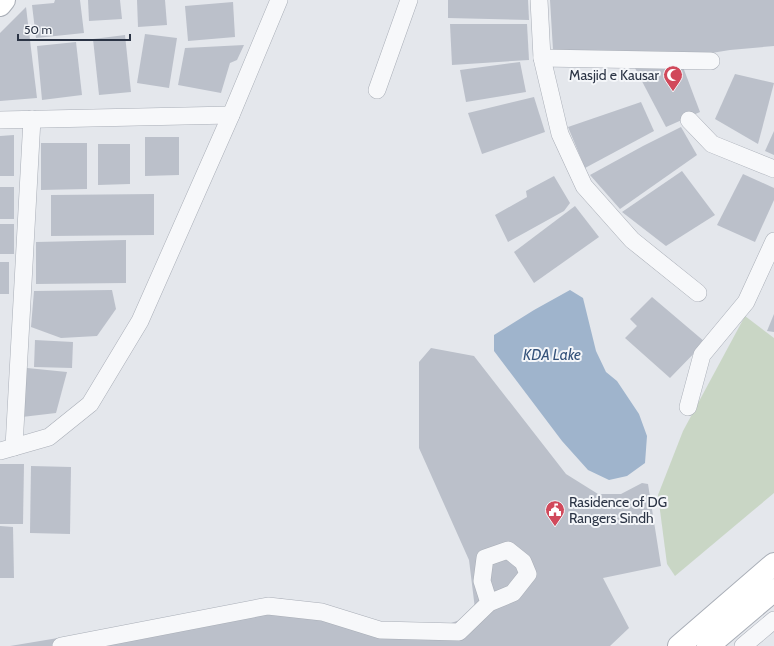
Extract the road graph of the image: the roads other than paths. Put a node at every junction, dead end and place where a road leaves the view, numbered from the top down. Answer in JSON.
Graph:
{"nodes":[{"id":1,"x":4,"y":0,"type":"edge"},
{"id":2,"x":279,"y":0,"type":"edge"},
{"id":3,"x":409,"y":0,"type":"edge"},
{"id":4,"x":539,"y":0,"type":"edge"},
{"id":5,"x":0,"y":5,"type":"edge"},
{"id":6,"x":542,"y":58,"type":"junction"},
{"id":7,"x":711,"y":61,"type":"dead end"},
{"id":8,"x":377,"y":90,"type":"dead end"},
{"id":9,"x":231,"y":115,"type":"junction"},
{"id":10,"x":32,"y":119,"type":"junction"},
{"id":11,"x":0,"y":120,"type":"edge"},
{"id":12,"x":689,"y":120,"type":"dead end"},
{"id":13,"x":774,"y":169,"type":"edge"},
{"id":14,"x":774,"y":241,"type":"edge"},
{"id":15,"x":698,"y":293,"type":"dead end"},
{"id":16,"x":688,"y":407,"type":"dead end"},
{"id":17,"x":7,"y":449,"type":"edge"},
{"id":18,"x":774,"y":564,"type":"edge"},
{"id":19,"x":774,"y":590,"type":"edge"},
{"id":20,"x":489,"y":603,"type":"dead end"},
{"id":21,"x":774,"y":620,"type":"edge"},
{"id":22,"x":62,"y":646,"type":"edge"},
{"id":23,"x":679,"y":646,"type":"edge"},
{"id":24,"x":708,"y":646,"type":"edge"},
{"id":25,"x":743,"y":646,"type":"edge"}],
"edges":[{"from":1,"to":5,"type":"street"},
{"from":2,"to":9,"type":"street"},
{"from":3,"to":8,"type":"street"},
{"from":4,"to":6,"type":"street"},
{"from":6,"to":7,"type":"street"},
{"from":6,"to":15,"type":"street"},
{"from":9,"to":10,"type":"street"},
{"from":9,"to":17,"type":"street"},
{"from":10,"to":11,"type":"street"},
{"from":10,"to":17,"type":"street"},
{"from":12,"to":13,"type":"street"},
{"from":14,"to":16,"type":"street"},
{"from":18,"to":23,"type":"street"},
{"from":19,"to":24,"type":"street"},
{"from":20,"to":22,"type":"street"},
{"from":21,"to":25,"type":"street"}]}
